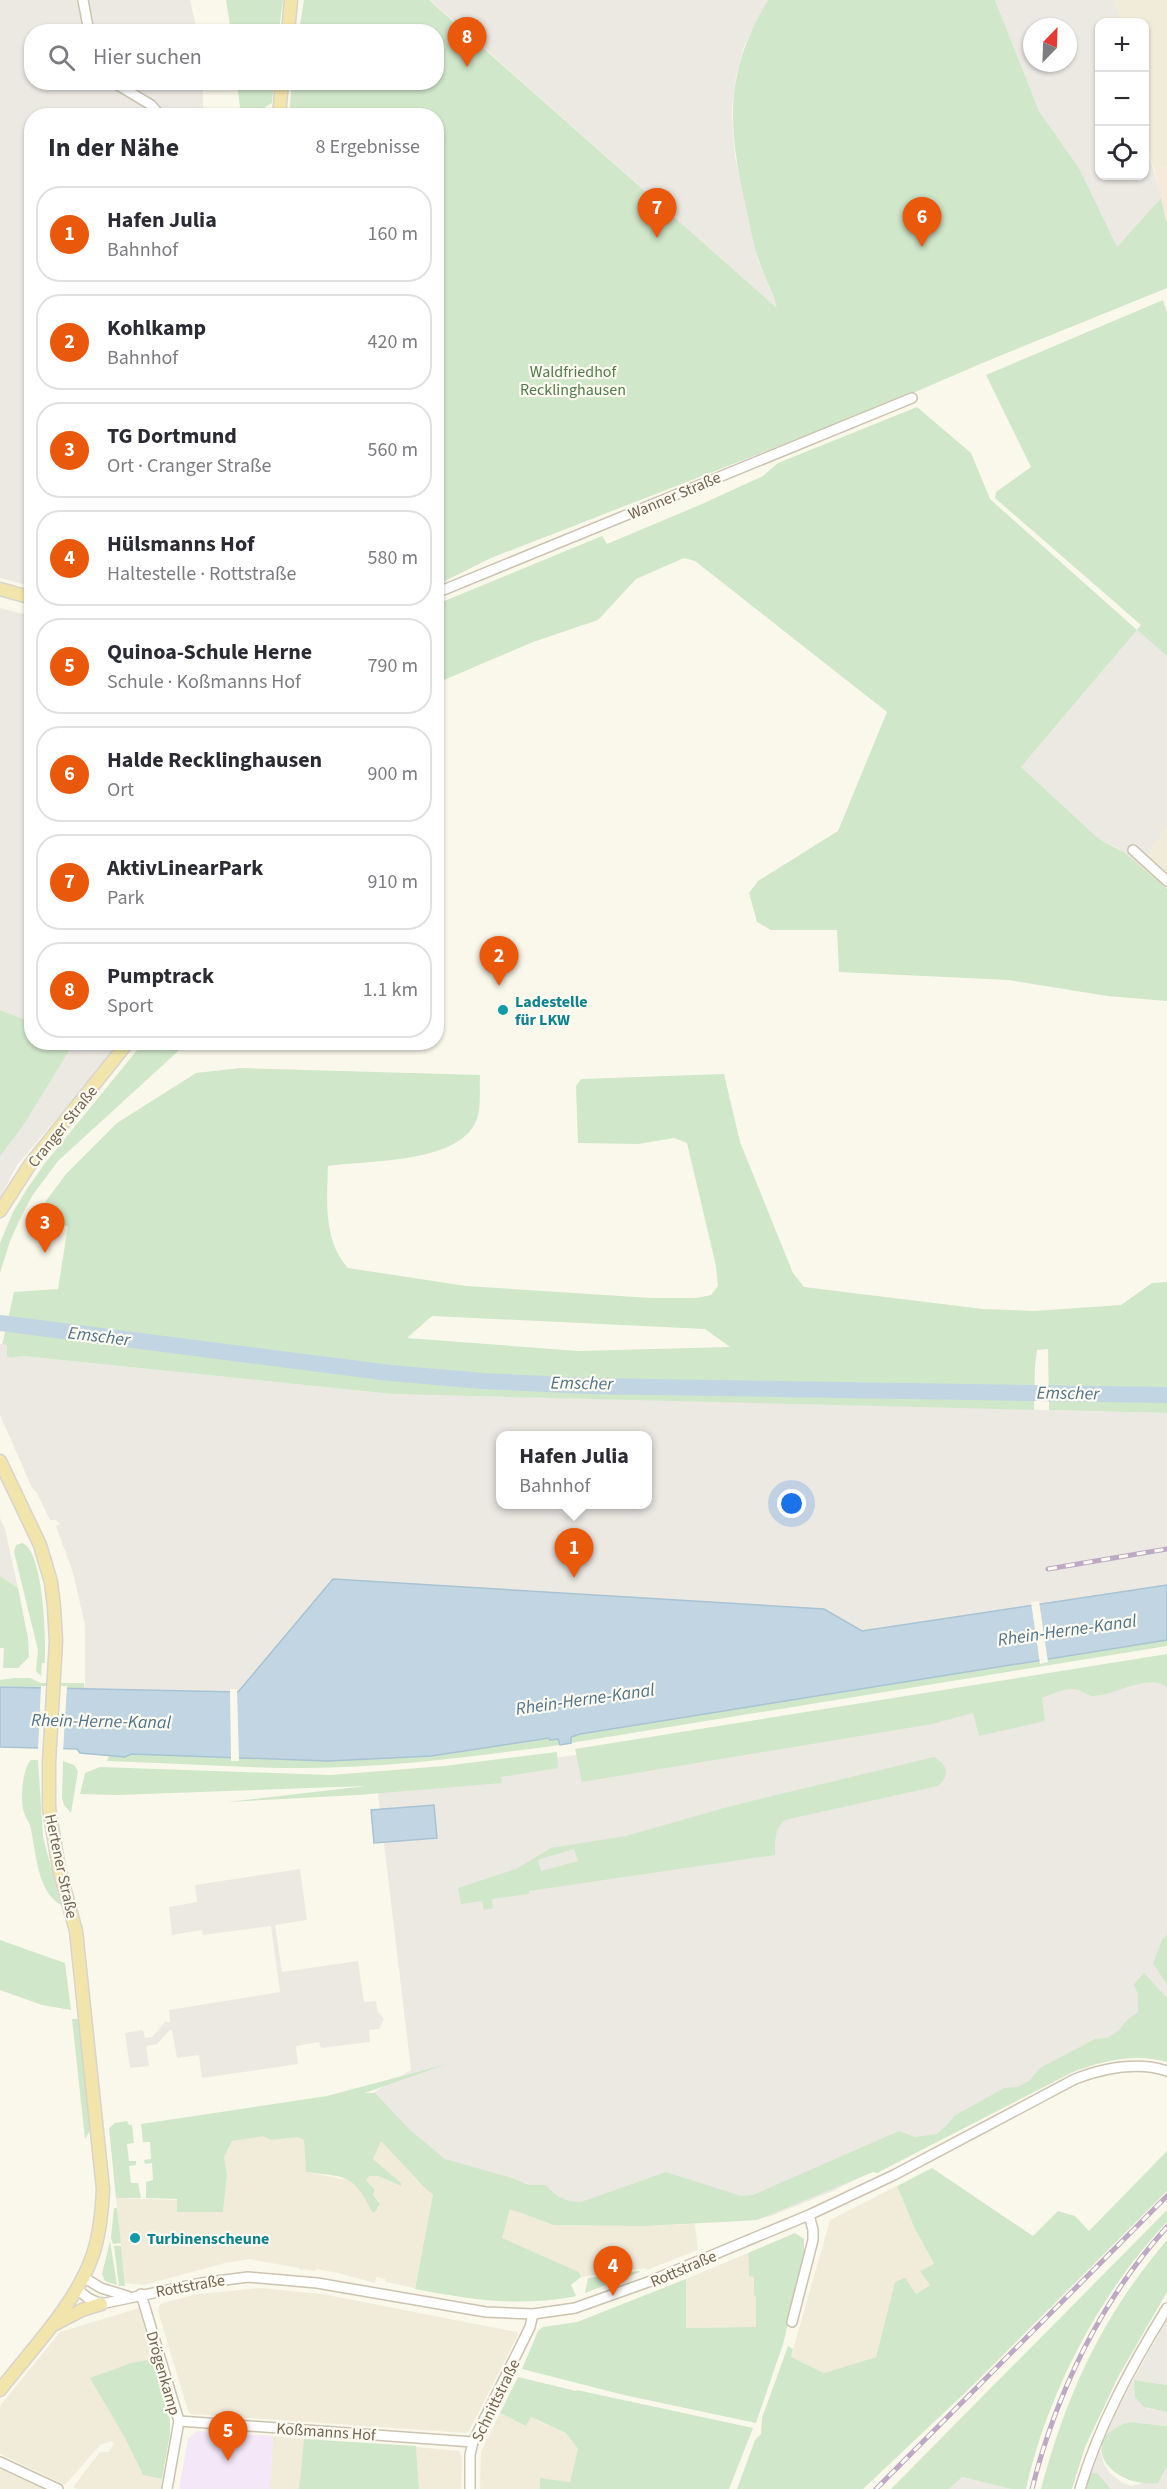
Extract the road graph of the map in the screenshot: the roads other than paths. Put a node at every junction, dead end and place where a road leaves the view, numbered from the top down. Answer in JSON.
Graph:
{"nodes":[{"id":1,"x":83,"y":0,"type":"edge"},
{"id":2,"x":291,"y":0,"type":"edge"},
{"id":3,"x":88,"y":24,"type":"edge"},
{"id":4,"x":289,"y":24,"type":"edge"},
{"id":5,"x":126,"y":90,"type":"edge"},
{"id":6,"x":281,"y":90,"type":"edge"},
{"id":7,"x":154,"y":108,"type":"edge"},
{"id":8,"x":280,"y":108,"type":"edge"},
{"id":9,"x":912,"y":398,"type":"dead end"},
{"id":10,"x":0,"y":590,"type":"edge"},
{"id":11,"x":444,"y":590,"type":"edge"},
{"id":12,"x":24,"y":596,"type":"edge"},
{"id":13,"x":0,"y":598,"type":"edge"},
{"id":14,"x":24,"y":604,"type":"edge"},
{"id":15,"x":1133,"y":850,"type":"dead end"},
{"id":16,"x":1167,"y":881,"type":"edge"},
{"id":17,"x":122,"y":1050,"type":"edge"},
{"id":18,"x":0,"y":1211,"type":"edge"},
{"id":19,"x":0,"y":1461,"type":"edge"},
{"id":20,"x":1167,"y":2071,"type":"edge"},
{"id":21,"x":809,"y":2215,"type":"junction"},
{"id":22,"x":83,"y":2277,"type":"junction"},
{"id":23,"x":77,"y":2289,"type":"junction"},
{"id":24,"x":141,"y":2294,"type":"junction"},
{"id":25,"x":130,"y":2296,"type":"junction"},
{"id":26,"x":101,"y":2304,"type":"junction"},
{"id":27,"x":1167,"y":2308,"type":"edge"},
{"id":28,"x":533,"y":2314,"type":"junction"},
{"id":29,"x":792,"y":2322,"type":"dead end"},
{"id":30,"x":50,"y":2326,"type":"junction"},
{"id":31,"x":0,"y":2390,"type":"edge"},
{"id":32,"x":179,"y":2421,"type":"junction"},
{"id":33,"x":473,"y":2442,"type":"junction"},
{"id":34,"x":0,"y":2462,"type":"edge"},
{"id":35,"x":58,"y":2489,"type":"edge"},
{"id":36,"x":167,"y":2489,"type":"edge"},
{"id":37,"x":470,"y":2489,"type":"edge"},
{"id":38,"x":1080,"y":2489,"type":"edge"}],
"edges":[{"from":1,"to":3,"type":"street"},
{"from":2,"to":4,"type":"main road"},
{"from":5,"to":7,"type":"street"},
{"from":6,"to":8,"type":"main road"},
{"from":9,"to":11,"type":"street","name":"Wanner Straße"},
{"from":10,"to":12,"type":"main road"},
{"from":13,"to":14,"type":"main road"},
{"from":15,"to":16,"type":"street"},
{"from":17,"to":18,"type":"main road","name":"Cranger Straße"},
{"from":19,"to":22,"type":"main road","name":"Hertener Straße"},
{"from":20,"to":21,"type":"street","name":"Rottstraße"},
{"from":21,"to":28,"type":"street","name":"Rottstraße"},
{"from":21,"to":29,"type":"street"},
{"from":22,"to":23,"type":"main road"},
{"from":22,"to":25,"type":"street","name":"Rottstraße"},
{"from":23,"to":26,"type":"street"},
{"from":23,"to":30,"type":"main road"},
{"from":24,"to":25,"type":"street","name":"Rottstraße"},
{"from":24,"to":28,"type":"street","name":"Rottstraße"},
{"from":24,"to":32,"type":"street","name":"Drögenkamp"},
{"from":25,"to":26,"type":"street","name":"Rottstraße"},
{"from":26,"to":30,"type":"main road"},
{"from":27,"to":38,"type":"street"},
{"from":28,"to":33,"type":"street","name":"Schnittstraße"},
{"from":30,"to":31,"type":"main road"},
{"from":32,"to":33,"type":"street","name":"Koßmanns Hof"},
{"from":32,"to":36,"type":"street","name":"Drögenkamp"},
{"from":33,"to":37,"type":"street","name":"Schnittstraße"},
{"from":34,"to":35,"type":"street"}]}
